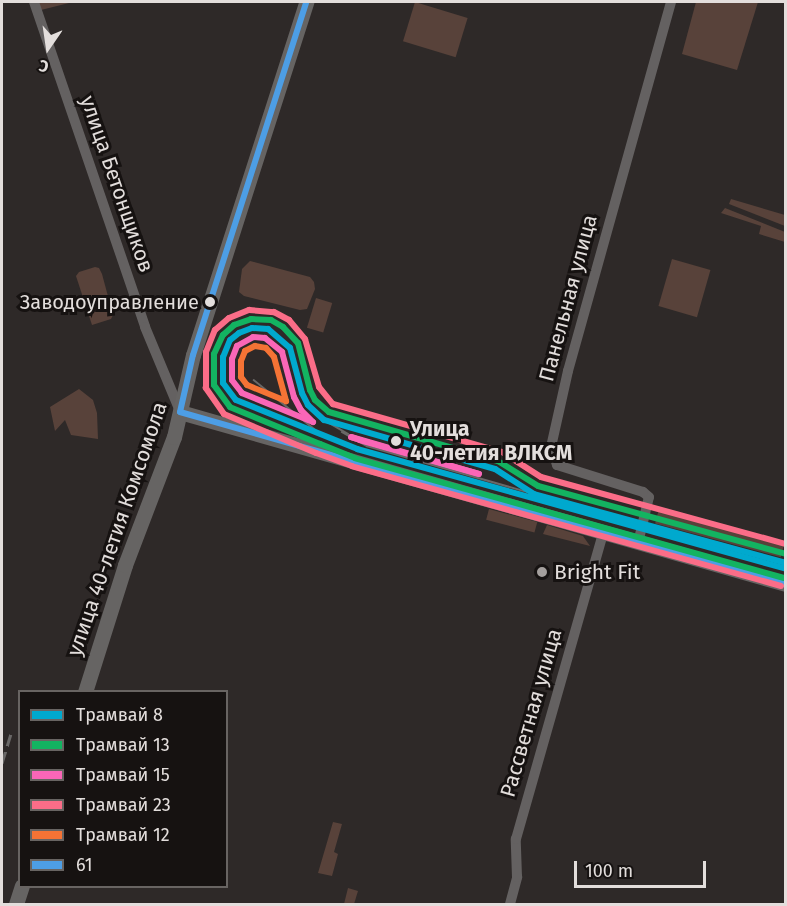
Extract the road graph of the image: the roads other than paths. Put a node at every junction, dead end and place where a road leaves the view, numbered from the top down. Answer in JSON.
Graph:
{"nodes":[{"id":1,"x":34,"y":2,"type":"edge"},
{"id":2,"x":306,"y":2,"type":"edge"},
{"id":3,"x":671,"y":2,"type":"edge"},
{"id":4,"x":180,"y":412,"type":"junction"},
{"id":5,"x":603,"y":533,"type":"junction"},
{"id":6,"x":638,"y":543,"type":"junction"},
{"id":7,"x":786,"y":584,"type":"edge"},
{"id":8,"x":86,"y":690,"type":"edge"},
{"id":9,"x":21,"y":888,"type":"edge"},
{"id":10,"x":16,"y":904,"type":"edge"},
{"id":11,"x":510,"y":904,"type":"edge"}],
"edges":[{"from":1,"to":4,"type":"street","name":"улица Бетонщиков"},
{"from":2,"to":4,"type":"main road","name":"улица 40-летия Комсомола"},
{"from":3,"to":6,"type":"street","name":"Панельная улица"},
{"from":4,"to":5,"type":"main road"},
{"from":4,"to":8,"type":"main road","name":"улица 40-летия Комсомола"},
{"from":5,"to":6,"type":"main road"},
{"from":5,"to":11,"type":"street","name":"Рассветная улица"},
{"from":6,"to":7,"type":"main road"},
{"from":9,"to":10,"type":"main road"}]}
